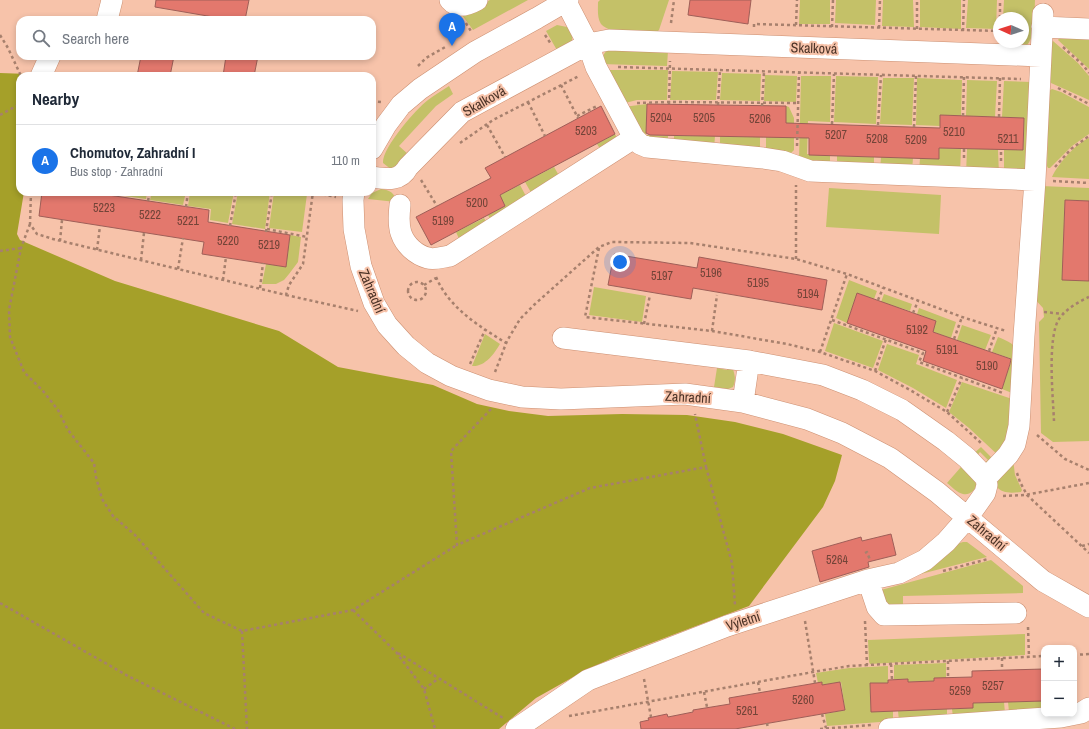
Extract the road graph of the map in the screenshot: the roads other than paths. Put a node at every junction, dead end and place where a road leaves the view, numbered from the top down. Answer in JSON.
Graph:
{"nodes":[{"id":1,"x":112,"y":0,"type":"edge"},
{"id":2,"x":450,"y":0,"type":"edge"},
{"id":3,"x":477,"y":0,"type":"edge"},
{"id":4,"x":566,"y":0,"type":"edge"},
{"id":5,"x":108,"y":16,"type":"edge"},
{"id":6,"x":1089,"y":29,"type":"edge"},
{"id":7,"x":588,"y":44,"type":"junction"},
{"id":8,"x":1040,"y":56,"type":"junction"},
{"id":9,"x":48,"y":60,"type":"edge"},
{"id":10,"x":44,"y":72,"type":"edge"},
{"id":11,"x":634,"y":138,"type":"junction"},
{"id":12,"x":376,"y":142,"type":"edge"},
{"id":13,"x":376,"y":178,"type":"edge"},
{"id":14,"x":1035,"y":180,"type":"junction"},
{"id":15,"x":354,"y":196,"type":"edge"},
{"id":16,"x":400,"y":205,"type":"dead end"},
{"id":17,"x":563,"y":338,"type":"dead end"},
{"id":18,"x":749,"y":361,"type":"junction"},
{"id":19,"x":744,"y":402,"type":"junction"},
{"id":20,"x":985,"y":485,"type":"junction"},
{"id":21,"x":968,"y":518,"type":"junction"},
{"id":22,"x":868,"y":580,"type":"junction"},
{"id":23,"x":1089,"y":606,"type":"edge"},
{"id":24,"x":1016,"y":613,"type":"dead end"},
{"id":25,"x":1089,"y":708,"type":"edge"},
{"id":26,"x":517,"y":728,"type":"edge"},
{"id":27,"x":889,"y":729,"type":"edge"}],
"edges":[{"from":1,"to":5,"type":"street"},
{"from":2,"to":3,"type":"street"},
{"from":4,"to":7,"type":"street"},
{"from":4,"to":12,"type":"street"},
{"from":6,"to":8,"type":"street"},
{"from":7,"to":8,"type":"street","name":"Skalková"},
{"from":7,"to":11,"type":"street"},
{"from":7,"to":13,"type":"street","name":"Skalková"},
{"from":8,"to":14,"type":"street"},
{"from":9,"to":10,"type":"street"},
{"from":11,"to":14,"type":"street"},
{"from":11,"to":16,"type":"street"},
{"from":14,"to":20,"type":"street","name":"Výletní"},
{"from":15,"to":19,"type":"street","name":"Zahradní"},
{"from":17,"to":18,"type":"street"},
{"from":18,"to":19,"type":"street"},
{"from":18,"to":20,"type":"street"},
{"from":19,"to":21,"type":"street","name":"Zahradní"},
{"from":20,"to":21,"type":"street","name":"Výletní"},
{"from":21,"to":22,"type":"street","name":"Výletní"},
{"from":21,"to":23,"type":"street","name":"Zahradní"},
{"from":22,"to":24,"type":"street"},
{"from":22,"to":26,"type":"street","name":"Výletní"},
{"from":25,"to":27,"type":"street"}]}
